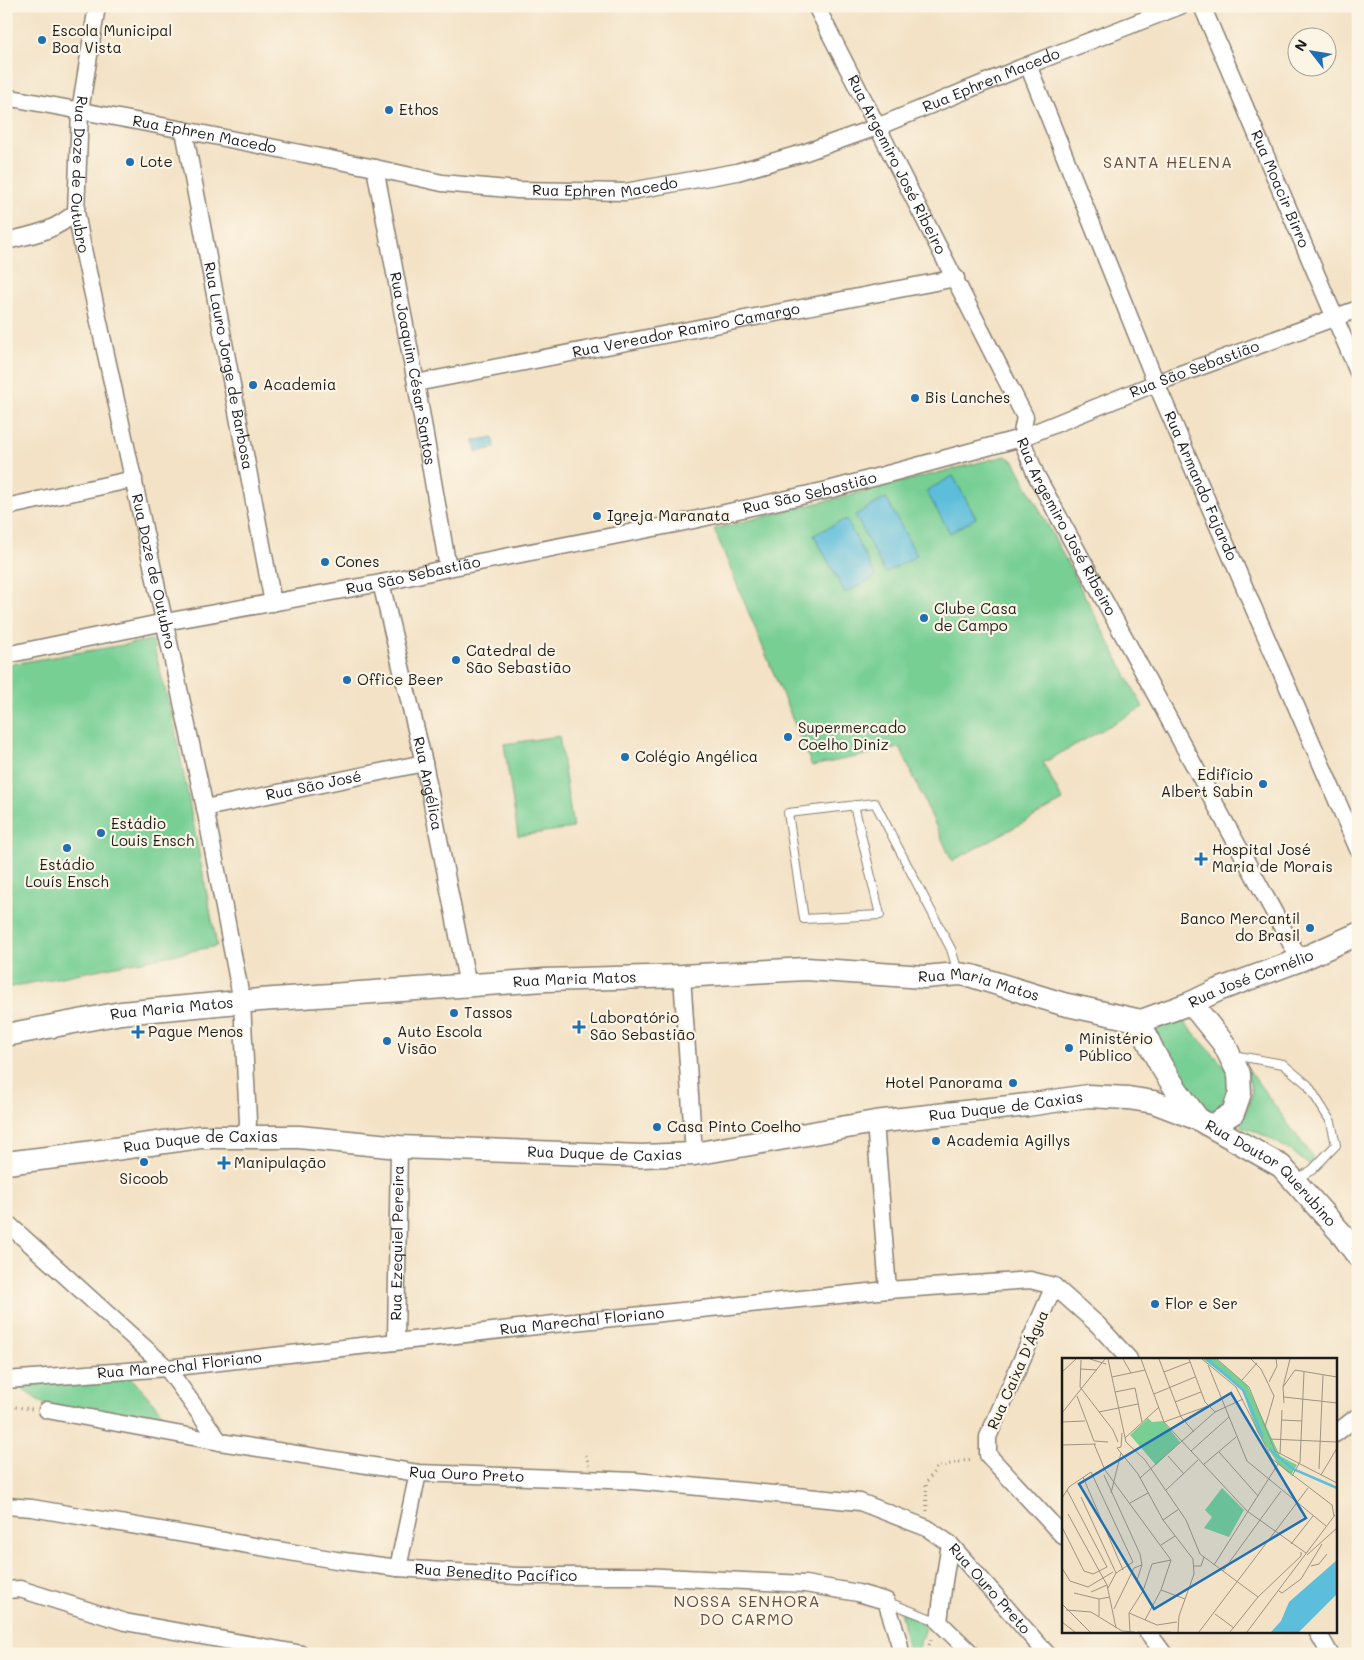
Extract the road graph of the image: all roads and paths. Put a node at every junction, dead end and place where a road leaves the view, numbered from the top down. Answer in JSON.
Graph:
{"nodes":[{"id":1,"x":97,"y":6,"type":"edge"},
{"id":2,"x":816,"y":6,"type":"edge"},
{"id":3,"x":1180,"y":6,"type":"edge"},
{"id":4,"x":1202,"y":6,"type":"edge"},
{"id":5,"x":1028,"y":64,"type":"junction"},
{"id":6,"x":6,"y":97,"type":"edge"},
{"id":7,"x":80,"y":111,"type":"junction"},
{"id":8,"x":877,"y":127,"type":"junction"},
{"id":9,"x":184,"y":130,"type":"junction"},
{"id":10,"x":375,"y":168,"type":"junction"},
{"id":11,"x":76,"y":212,"type":"junction"},
{"id":12,"x":6,"y":242,"type":"edge"},
{"id":13,"x":956,"y":278,"type":"junction"},
{"id":14,"x":1358,"y":309,"type":"edge"},
{"id":15,"x":1335,"y":318,"type":"junction"},
{"id":16,"x":1358,"y":372,"type":"edge"},
{"id":17,"x":416,"y":383,"type":"junction"},
{"id":18,"x":1156,"y":383,"type":"junction"},
{"id":19,"x":1021,"y":438,"type":"junction"},
{"id":20,"x":134,"y":479,"type":"junction"},
{"id":21,"x":6,"y":507,"type":"edge"},
{"id":22,"x":448,"y":568,"type":"junction"},
{"id":23,"x":381,"y":583,"type":"junction"},
{"id":24,"x":273,"y":602,"type":"junction"},
{"id":25,"x":164,"y":622,"type":"junction"},
{"id":26,"x":6,"y":654,"type":"edge"},
{"id":27,"x":424,"y":763,"type":"junction"},
{"id":28,"x":854,"y":805,"type":"junction"},
{"id":29,"x":205,"y":808,"type":"junction"},
{"id":30,"x":1358,"y":849,"type":"edge"},
{"id":31,"x":1358,"y":934,"type":"edge"},
{"id":32,"x":1300,"y":960,"type":"junction"},
{"id":33,"x":959,"y":974,"type":"junction"},
{"id":34,"x":682,"y":976,"type":"junction"},
{"id":35,"x":468,"y":986,"type":"junction"},
{"id":36,"x":242,"y":1002,"type":"junction"},
{"id":37,"x":1191,"y":1003,"type":"junction"},
{"id":38,"x":1141,"y":1021,"type":"junction"},
{"id":39,"x":6,"y":1035,"type":"edge"},
{"id":40,"x":1229,"y":1054,"type":"junction"},
{"id":41,"x":875,"y":1122,"type":"junction"},
{"id":42,"x":1204,"y":1123,"type":"junction"},
{"id":43,"x":247,"y":1136,"type":"junction"},
{"id":44,"x":399,"y":1147,"type":"junction"},
{"id":45,"x":694,"y":1154,"type":"junction"},
{"id":46,"x":6,"y":1162,"type":"edge"},
{"id":47,"x":1294,"y":1180,"type":"junction"},
{"id":48,"x":6,"y":1222,"type":"edge"},
{"id":49,"x":1358,"y":1256,"type":"edge"},
{"id":50,"x":1054,"y":1286,"type":"junction"},
{"id":51,"x":888,"y":1290,"type":"junction"},
{"id":52,"x":396,"y":1341,"type":"junction"},
{"id":53,"x":1128,"y":1358,"type":"edge"},
{"id":54,"x":167,"y":1368,"type":"junction"},
{"id":55,"x":6,"y":1380,"type":"edge"},
{"id":56,"x":6,"y":1404,"type":"edge"},
{"id":57,"x":47,"y":1410,"type":"joint"},
{"id":58,"x":1358,"y":1416,"type":"edge"},
{"id":59,"x":1336,"y":1433,"type":"edge"},
{"id":60,"x":220,"y":1442,"type":"junction"},
{"id":61,"x":988,"y":1455,"type":"junction"},
{"id":62,"x":418,"y":1473,"type":"junction"},
{"id":63,"x":6,"y":1506,"type":"edge"},
{"id":64,"x":927,"y":1528,"type":"junction"},
{"id":65,"x":1062,"y":1535,"type":"edge"},
{"id":66,"x":950,"y":1544,"type":"junction"},
{"id":67,"x":398,"y":1568,"type":"junction"},
{"id":68,"x":6,"y":1590,"type":"edge"},
{"id":69,"x":886,"y":1601,"type":"junction"},
{"id":70,"x":939,"y":1622,"type":"junction"},
{"id":71,"x":1148,"y":1632,"type":"edge"},
{"id":72,"x":1317,"y":1632,"type":"edge"},
{"id":73,"x":302,"y":1654,"type":"edge"},
{"id":74,"x":901,"y":1654,"type":"edge"},
{"id":75,"x":972,"y":1654,"type":"edge"},
{"id":76,"x":1047,"y":1654,"type":"edge"},
{"id":77,"x":1164,"y":1654,"type":"edge"},
{"id":78,"x":1330,"y":1654,"type":"edge"}],
"edges":[{"from":1,"to":7,"type":"street","name":"Rua Doze de Outubro"},
{"from":2,"to":8,"type":"street","name":"Rua Argemiro José Ribeiro"},
{"from":3,"to":5,"type":"street","name":"Rua Ephren Macedo"},
{"from":4,"to":15,"type":"street","name":"Rua Moacir Birro"},
{"from":5,"to":8,"type":"street","name":"Rua Ephren Macedo"},
{"from":5,"to":18,"type":"street","name":"Rua Armando Fajardo"},
{"from":6,"to":7,"type":"street","name":"Rua Ephren Macedo"},
{"from":7,"to":9,"type":"street","name":"Rua Ephren Macedo"},
{"from":7,"to":11,"type":"street","name":"Rua Doze de Outubro"},
{"from":8,"to":10,"type":"street","name":"Rua Ephren Macedo"},
{"from":8,"to":13,"type":"street","name":"Rua Argemiro José Ribeiro"},
{"from":9,"to":10,"type":"street","name":"Rua Ephren Macedo"},
{"from":9,"to":24,"type":"street","name":"Rua Lauro Jorge de Barbosa"},
{"from":10,"to":17,"type":"street","name":"Rua Joaquim César Santos"},
{"from":11,"to":12,"type":"street"},
{"from":11,"to":20,"type":"street","name":"Rua Doze de Outubro"},
{"from":13,"to":17,"type":"street","name":"Rua Vereador Ramiro Camargo"},
{"from":13,"to":19,"type":"street","name":"Rua Argemiro José Ribeiro"},
{"from":14,"to":15,"type":"street","name":"Rua São Sebastião"},
{"from":15,"to":16,"type":"street","name":"Rua Moacir Birro"},
{"from":15,"to":18,"type":"street","name":"Rua São Sebastião"},
{"from":17,"to":22,"type":"street","name":"Rua Joaquim César Santos"},
{"from":18,"to":19,"type":"street","name":"Rua São Sebastião"},
{"from":18,"to":30,"type":"street","name":"Rua Armando Fajardo"},
{"from":19,"to":22,"type":"street","name":"Rua São Sebastião"},
{"from":19,"to":32,"type":"street","name":"Rua Argemiro José Ribeiro"},
{"from":20,"to":21,"type":"street"},
{"from":20,"to":25,"type":"street","name":"Rua Doze de Outubro"},
{"from":22,"to":23,"type":"street","name":"Rua São Sebastião"},
{"from":23,"to":24,"type":"street","name":"Rua São Sebastião"},
{"from":23,"to":27,"type":"street","name":"Rua Angélica"},
{"from":24,"to":25,"type":"street","name":"Rua São Sebastião"},
{"from":25,"to":26,"type":"street","name":"Rua São Sebastião"},
{"from":25,"to":29,"type":"street","name":"Rua Doze de Outubro"},
{"from":27,"to":29,"type":"street","name":"Rua São José"},
{"from":27,"to":35,"type":"street","name":"Rua Angélica"},
{"from":28,"to":28,"type":"lane"},
{"from":28,"to":33,"type":"lane"},
{"from":29,"to":36,"type":"street","name":"Rua Doze de Outubro"},
{"from":31,"to":32,"type":"main road","name":"Rua José Cornélio"},
{"from":32,"to":37,"type":"main road","name":"Rua José Cornélio"},
{"from":33,"to":34,"type":"main road","name":"Rua Maria Matos"},
{"from":33,"to":38,"type":"main road","name":"Rua Maria Matos"},
{"from":34,"to":35,"type":"main road","name":"Rua Maria Matos"},
{"from":34,"to":45,"type":"street"},
{"from":35,"to":36,"type":"main road","name":"Rua Maria Matos"},
{"from":36,"to":39,"type":"main road","name":"Rua Maria Matos"},
{"from":36,"to":43,"type":"street","name":"Rua Doze de Outubro"},
{"from":37,"to":38,"type":"main road","name":"Rua José Cornélio"},
{"from":37,"to":40,"type":"main road"},
{"from":38,"to":42,"type":"main road"},
{"from":40,"to":42,"type":"main road"},
{"from":40,"to":47,"type":"lane"},
{"from":41,"to":42,"type":"main road","name":"Rua Duque de Caxias"},
{"from":41,"to":45,"type":"main road","name":"Rua Duque de Caxias"},
{"from":41,"to":51,"type":"street"},
{"from":42,"to":47,"type":"main road","name":"Rua Doutor Querubino"},
{"from":43,"to":44,"type":"main road","name":"Rua Duque de Caxias"},
{"from":43,"to":46,"type":"main road","name":"Rua Duque de Caxias"},
{"from":44,"to":45,"type":"main road","name":"Rua Duque de Caxias"},
{"from":44,"to":52,"type":"street","name":"Rua Ezequiel Pereira"},
{"from":47,"to":49,"type":"main road","name":"Rua Doutor Querubino"},
{"from":48,"to":54,"type":"street"},
{"from":50,"to":51,"type":"street","name":"Rua Marechal Floriano"},
{"from":50,"to":53,"type":"street","name":"Rua Marechal Floriano"},
{"from":50,"to":61,"type":"street","name":"Rua Caixa D'Água"},
{"from":51,"to":52,"type":"street","name":"Rua Marechal Floriano"},
{"from":52,"to":54,"type":"street","name":"Rua Marechal Floriano"},
{"from":54,"to":55,"type":"street","name":"Rua Marechal Floriano"},
{"from":54,"to":60,"type":"street"},
{"from":56,"to":57,"type":"path"},
{"from":57,"to":60,"type":"street","name":"Rua Ouro Preto"},
{"from":58,"to":59,"type":"street"},
{"from":60,"to":62,"type":"street","name":"Rua Ouro Preto"},
{"from":61,"to":64,"type":"path"},
{"from":61,"to":65,"type":"street"},
{"from":62,"to":64,"type":"street","name":"Rua Ouro Preto"},
{"from":62,"to":67,"type":"street"},
{"from":63,"to":67,"type":"street","name":"Rua Benedito Pacífico"},
{"from":64,"to":66,"type":"street","name":"Rua Ouro Preto"},
{"from":66,"to":70,"type":"street"},
{"from":66,"to":76,"type":"street","name":"Rua Ouro Preto"},
{"from":67,"to":69,"type":"street","name":"Rua Benedito Pacífico"},
{"from":68,"to":73,"type":"street"},
{"from":69,"to":70,"type":"lane","name":"Rua Benedito Pacífico"},
{"from":69,"to":74,"type":"street"},
{"from":70,"to":75,"type":"street","name":"Rua Benedito Pacífico"},
{"from":71,"to":77,"type":"street"},
{"from":72,"to":78,"type":"street"}]}
